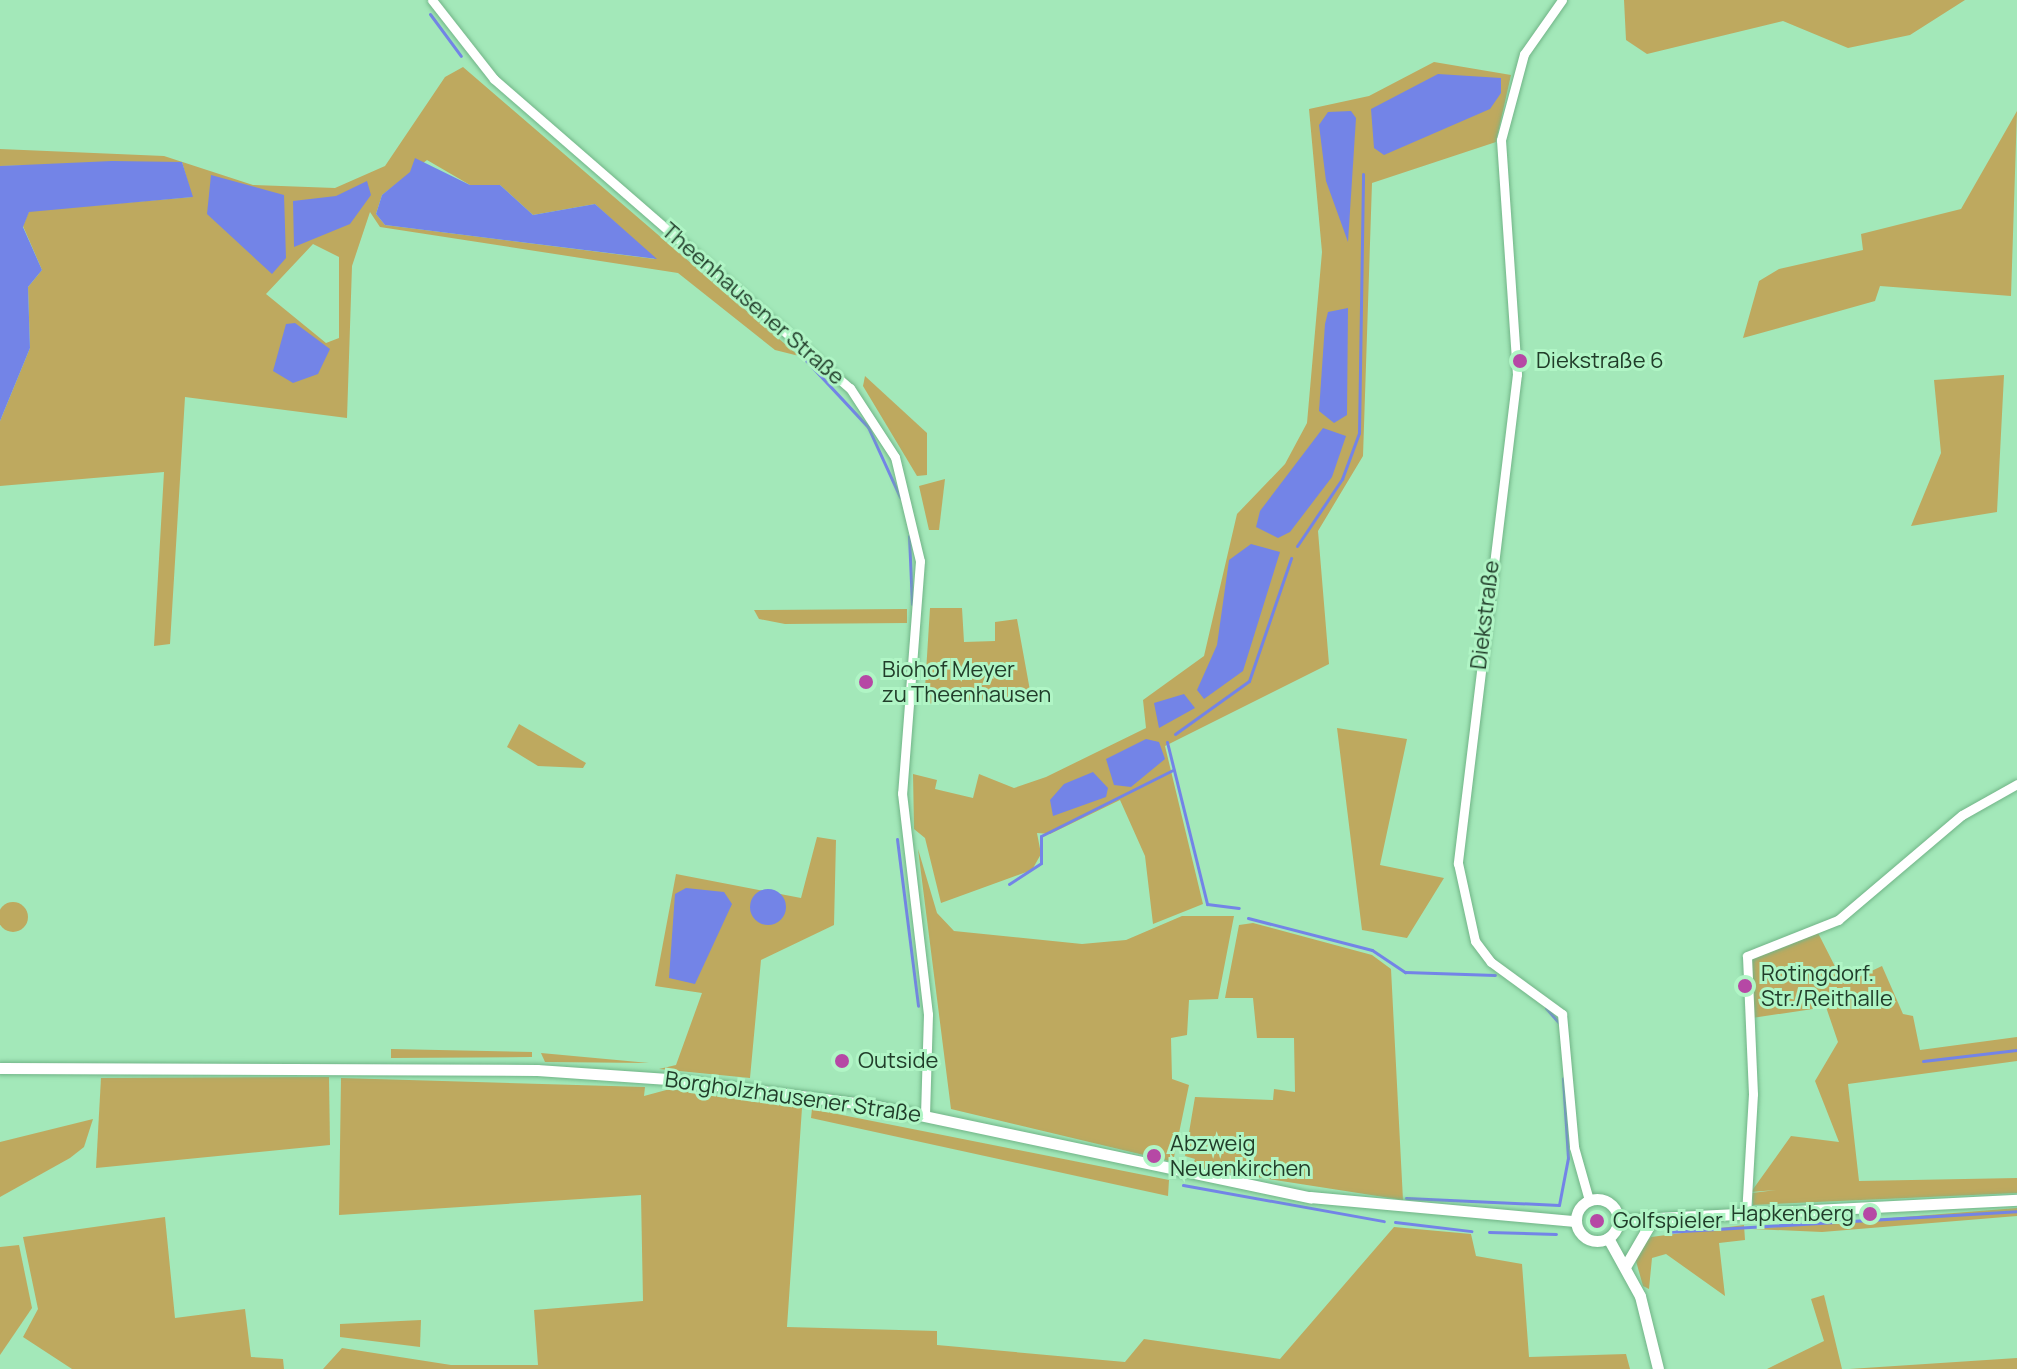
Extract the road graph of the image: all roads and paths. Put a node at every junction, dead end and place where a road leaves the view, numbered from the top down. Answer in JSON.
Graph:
{"nodes":[{"id":1,"x":432,"y":0,"type":"edge"},
{"id":2,"x":1562,"y":0,"type":"edge"},
{"id":3,"x":2017,"y":784,"type":"edge"},
{"id":4,"x":0,"y":1068,"type":"edge"},
{"id":5,"x":925,"y":1115,"type":"junction"},
{"id":6,"x":1589,"y":1200,"type":"junction"},
{"id":7,"x":2017,"y":1200,"type":"edge"},
{"id":8,"x":1746,"y":1215,"type":"junction"},
{"id":9,"x":1653,"y":1219,"type":"junction"},
{"id":10,"x":1618,"y":1220,"type":"junction"},
{"id":11,"x":1575,"y":1221,"type":"junction"},
{"id":12,"x":1608,"y":1238,"type":"junction"},
{"id":13,"x":1625,"y":1267,"type":"junction"},
{"id":14,"x":1658,"y":1369,"type":"edge"}],
"edges":[{"from":1,"to":5,"type":"street","name":"Theenhausener Straße"},
{"from":2,"to":6,"type":"street","name":"Diekstraße"},
{"from":3,"to":8,"type":"street"},
{"from":4,"to":5,"type":"main road","name":"Borgholzhausener Straße"},
{"from":5,"to":11,"type":"main road","name":"Borgholzhausener Straße"},
{"from":6,"to":10,"type":"main road"},
{"from":6,"to":11,"type":"main road"},
{"from":7,"to":8,"type":"main road"},
{"from":8,"to":9,"type":"main road"},
{"from":9,"to":10,"type":"main road"},
{"from":9,"to":13,"type":"main road"},
{"from":10,"to":12,"type":"main road"},
{"from":11,"to":12,"type":"main road"},
{"from":12,"to":13,"type":"main road"},
{"from":13,"to":14,"type":"main road"}]}
